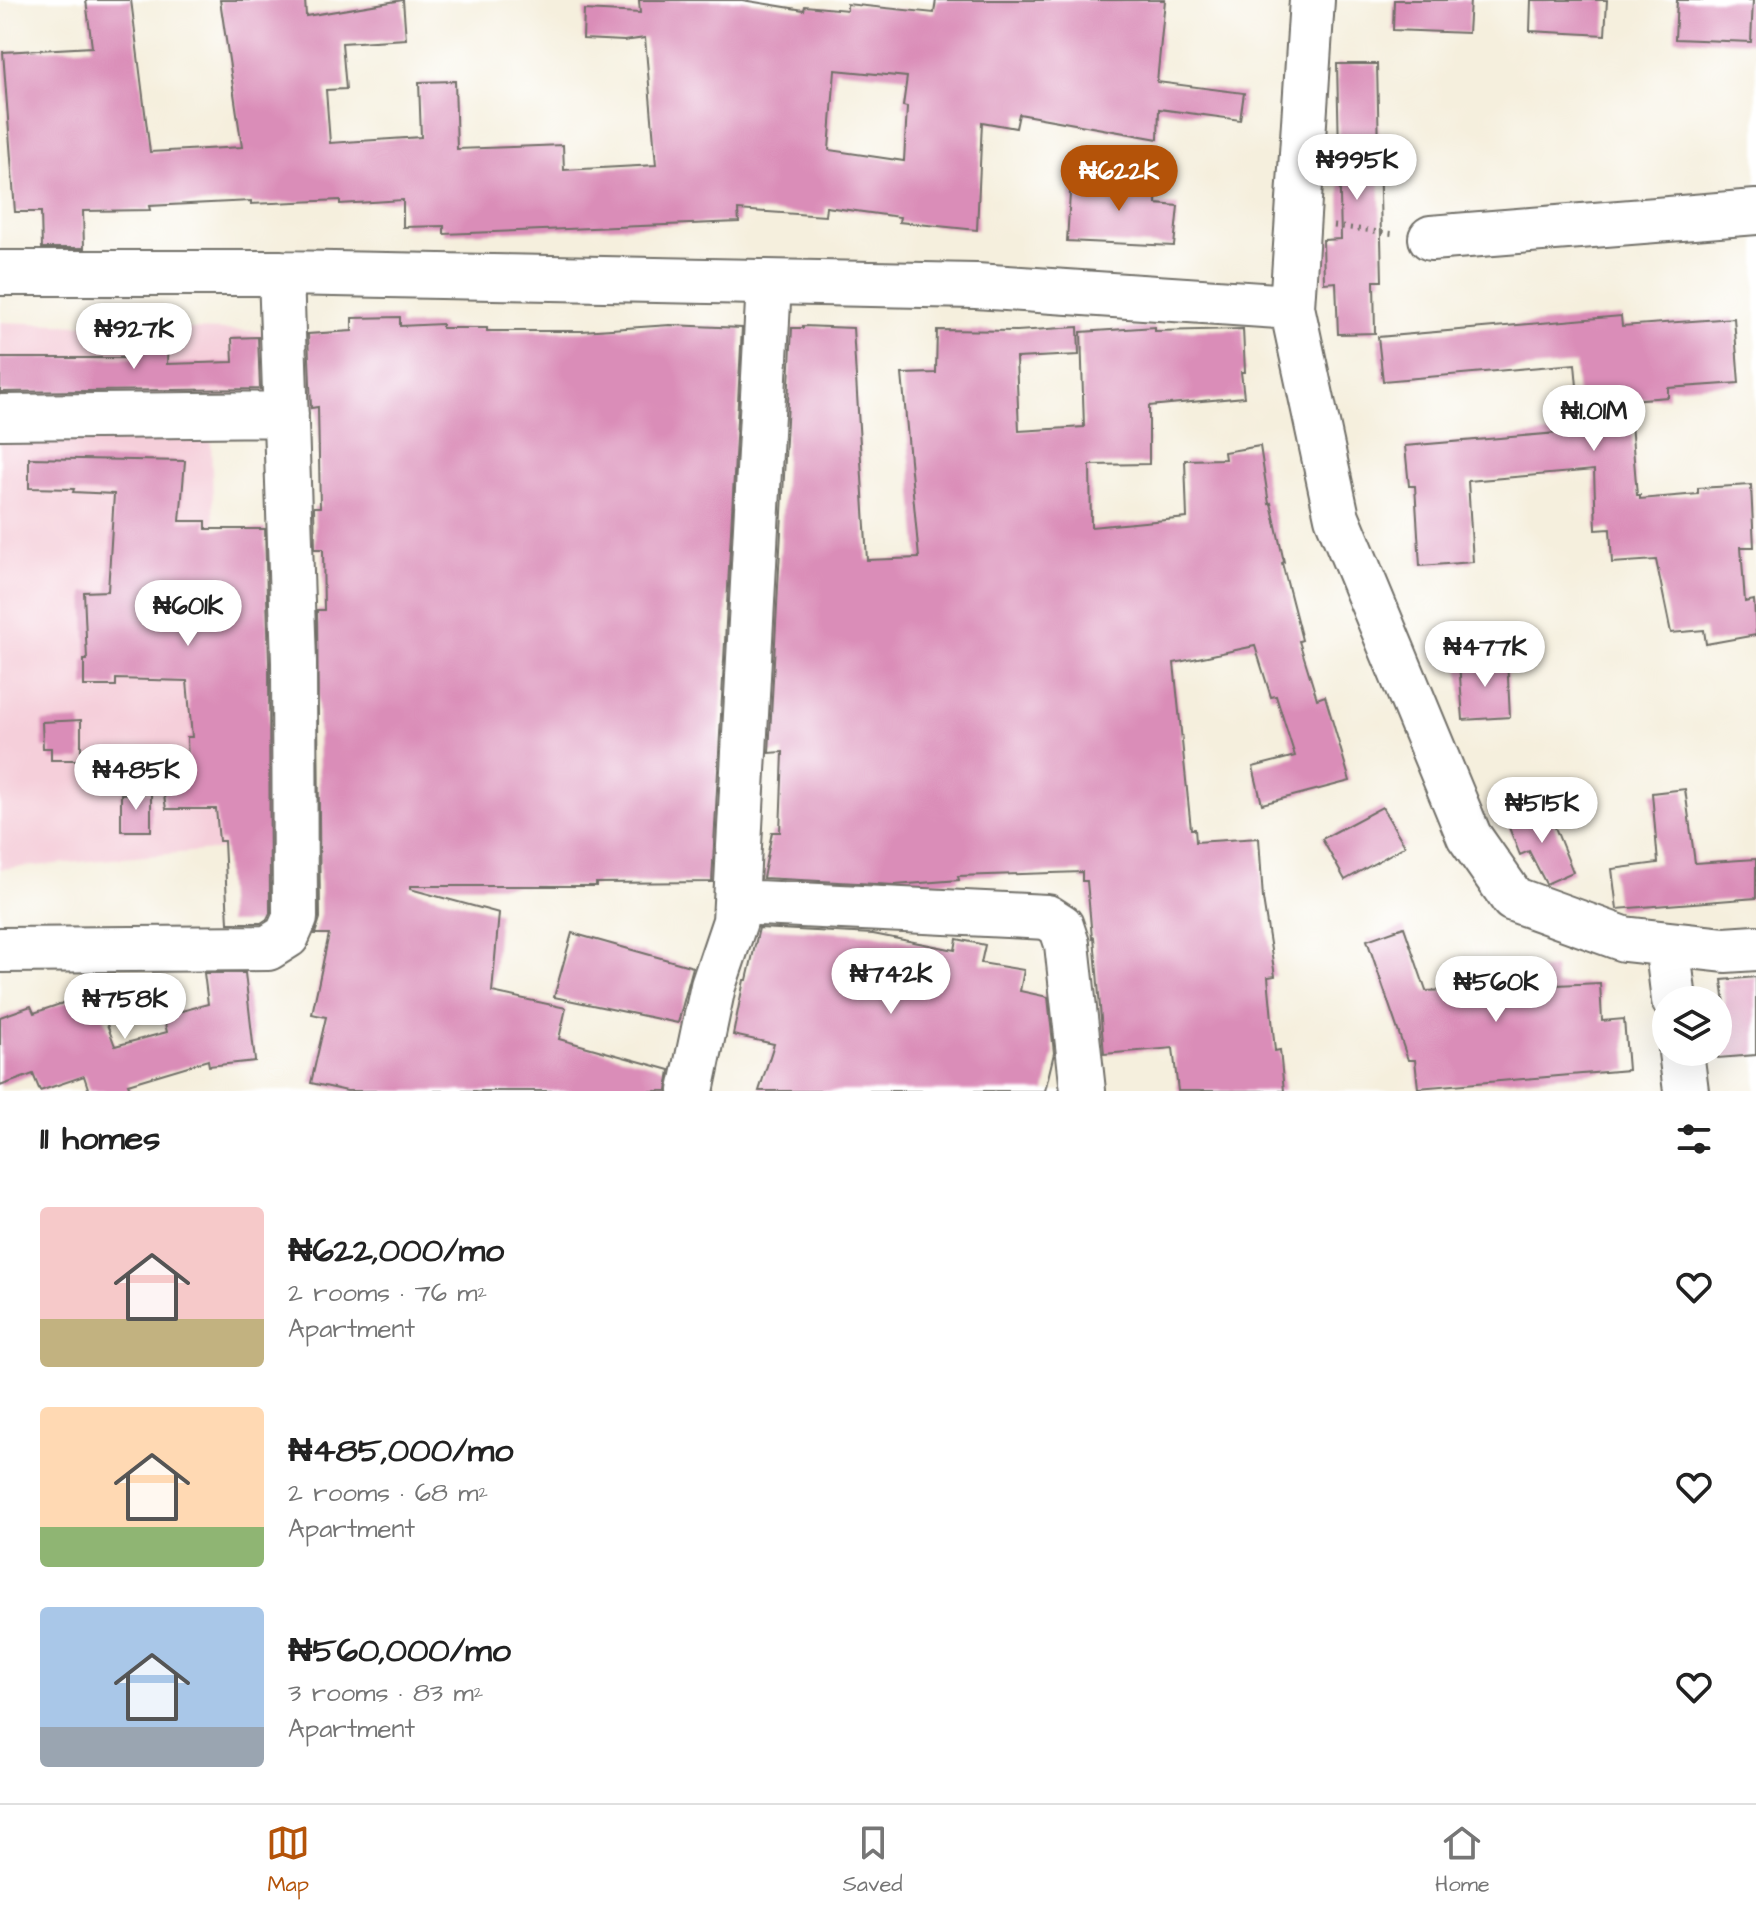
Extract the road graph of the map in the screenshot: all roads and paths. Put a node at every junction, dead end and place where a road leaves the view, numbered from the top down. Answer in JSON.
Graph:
{"nodes":[{"id":1,"x":1312,"y":0,"type":"edge"},
{"id":2,"x":1756,"y":212,"type":"edge"},
{"id":3,"x":1297,"y":222,"type":"junction"},
{"id":4,"x":1431,"y":238,"type":"joint"},
{"id":5,"x":0,"y":273,"type":"edge"},
{"id":6,"x":281,"y":273,"type":"junction"},
{"id":7,"x":769,"y":283,"type":"junction"},
{"id":8,"x":1292,"y":307,"type":"junction"},
{"id":9,"x":286,"y":414,"type":"junction"},
{"id":10,"x":0,"y":417,"type":"edge"},
{"id":11,"x":736,"y":902,"type":"junction"},
{"id":12,"x":1667,"y":944,"type":"junction"},
{"id":13,"x":1756,"y":948,"type":"edge"},
{"id":14,"x":0,"y":950,"type":"edge"},
{"id":15,"x":1672,"y":986,"type":"edge"},
{"id":16,"x":1683,"y":1066,"type":"edge"},
{"id":17,"x":691,"y":1091,"type":"edge"},
{"id":18,"x":1083,"y":1091,"type":"edge"},
{"id":19,"x":1686,"y":1091,"type":"edge"}],
"edges":[{"from":1,"to":3,"type":"street"},
{"from":2,"to":4,"type":"street"},
{"from":3,"to":4,"type":"path"},
{"from":3,"to":8,"type":"street"},
{"from":5,"to":6,"type":"street"},
{"from":6,"to":7,"type":"street"},
{"from":6,"to":9,"type":"street"},
{"from":7,"to":8,"type":"street"},
{"from":7,"to":11,"type":"street"},
{"from":8,"to":12,"type":"street"},
{"from":9,"to":10,"type":"street"},
{"from":9,"to":14,"type":"street"},
{"from":11,"to":17,"type":"street"},
{"from":11,"to":18,"type":"street"},
{"from":12,"to":13,"type":"street"},
{"from":12,"to":15,"type":"street"},
{"from":16,"to":19,"type":"street"}]}
